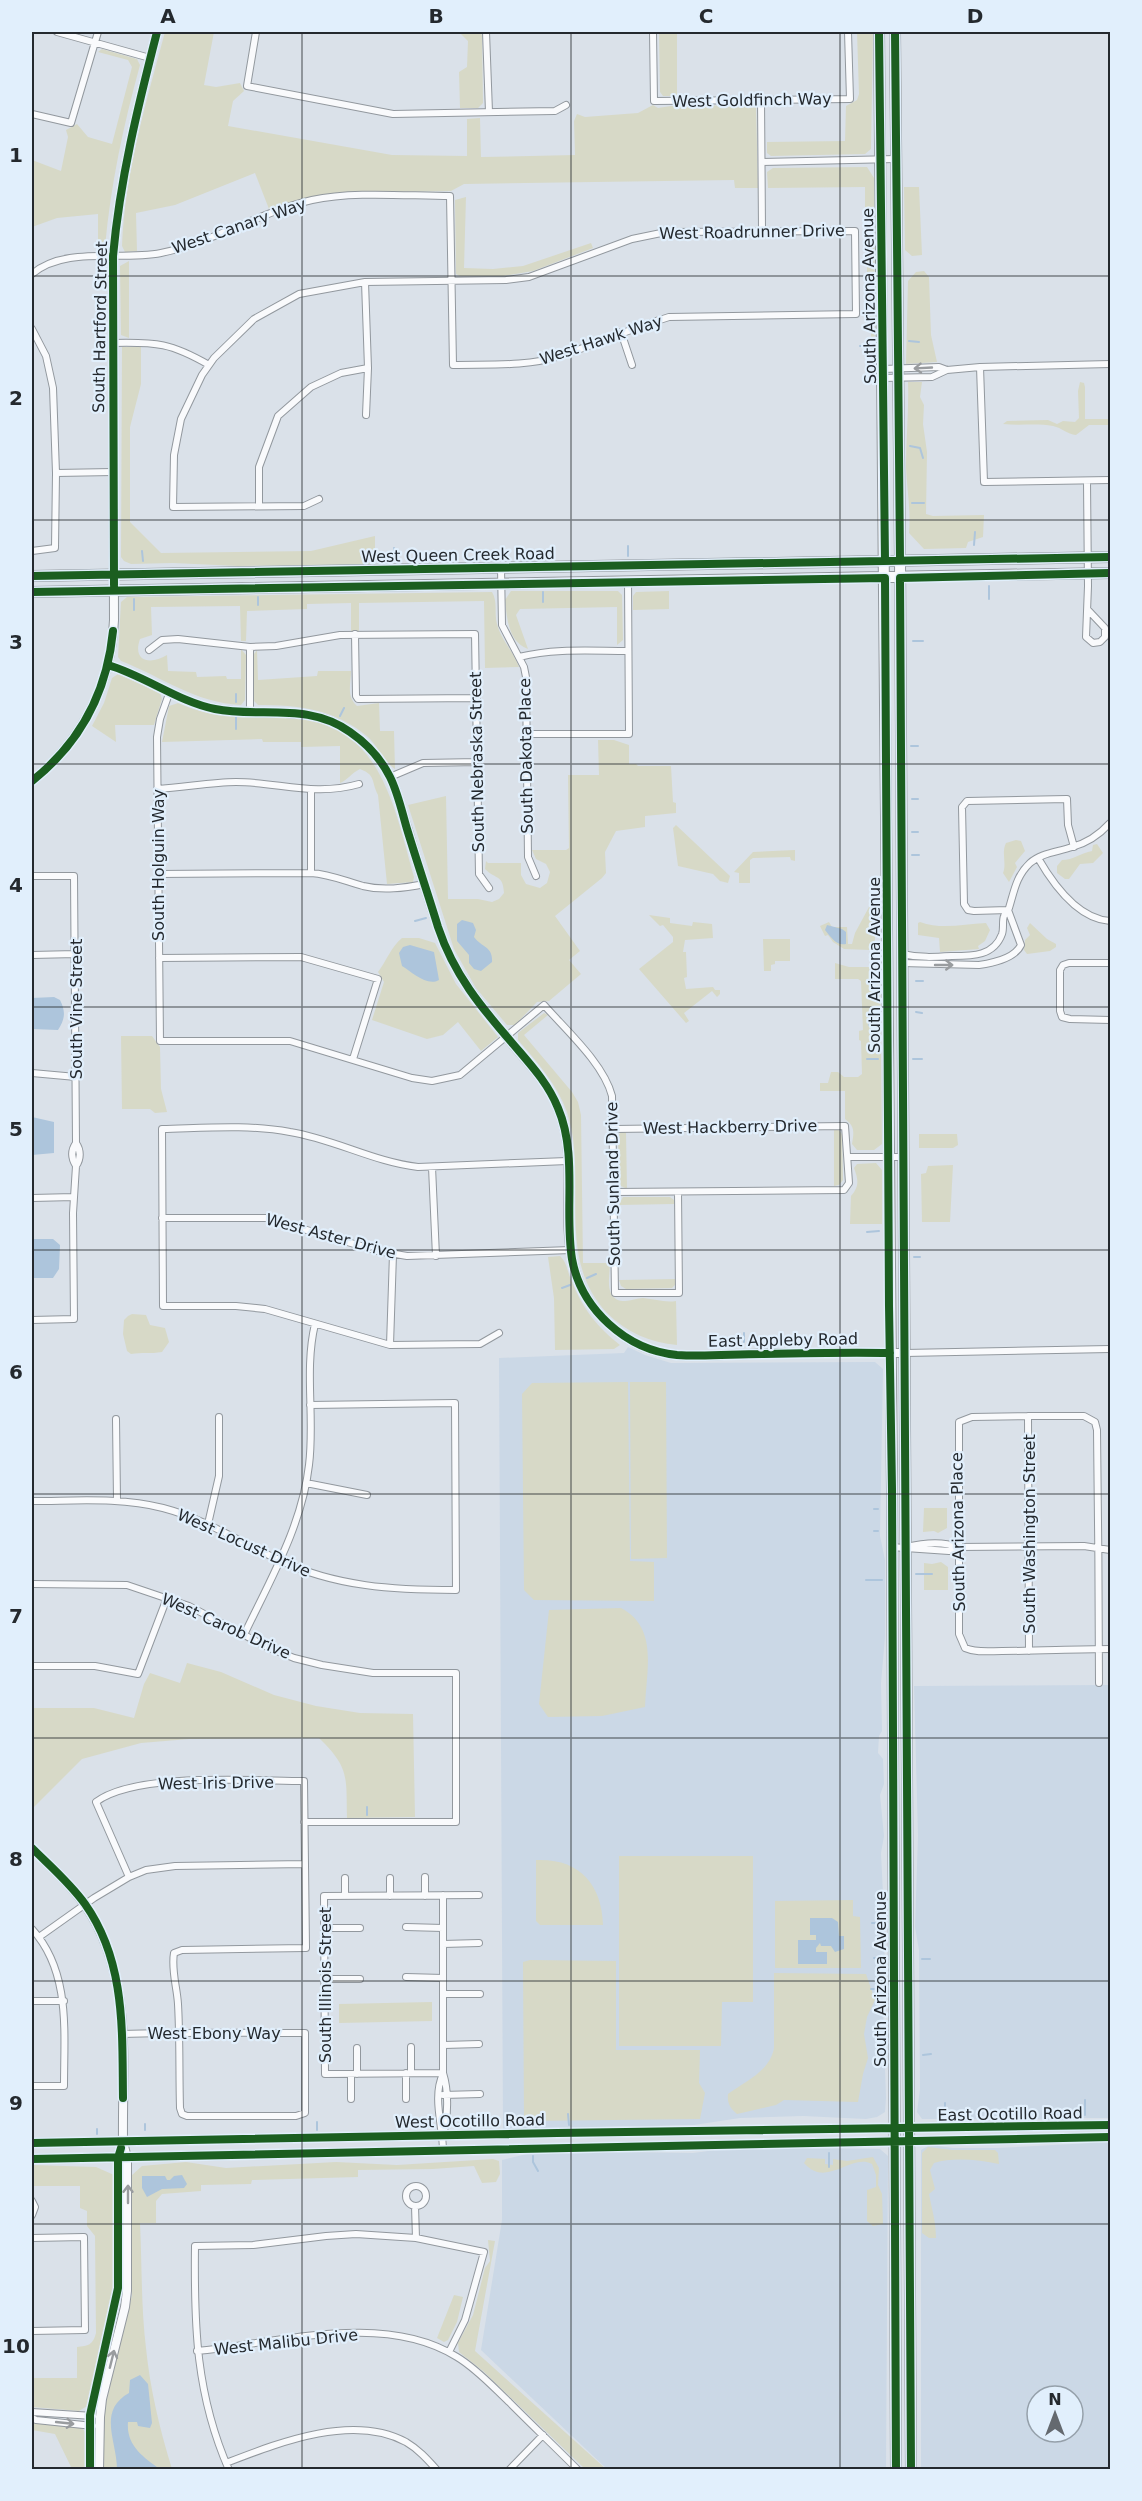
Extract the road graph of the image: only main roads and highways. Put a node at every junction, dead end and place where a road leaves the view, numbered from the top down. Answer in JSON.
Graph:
{"nodes":[{"id":1,"x":879,"y":32,"type":"edge"},
{"id":2,"x":895,"y":32,"type":"edge"},
{"id":3,"x":1110,"y":557,"type":"edge"},
{"id":4,"x":900,"y":559,"type":"junction"},
{"id":5,"x":885,"y":560,"type":"junction"},
{"id":6,"x":1110,"y":573,"type":"edge"},
{"id":7,"x":32,"y":576,"type":"edge"},
{"id":8,"x":885,"y":578,"type":"junction"},
{"id":9,"x":900,"y":578,"type":"junction"},
{"id":10,"x":32,"y":592,"type":"edge"},
{"id":11,"x":886,"y":764,"type":"junction"},
{"id":12,"x":901,"y":764,"type":"junction"},
{"id":13,"x":1110,"y":2125,"type":"edge"},
{"id":14,"x":1070,"y":2126,"type":"junction"},
{"id":15,"x":894,"y":2135,"type":"junction"},
{"id":16,"x":910,"y":2135,"type":"junction"},
{"id":17,"x":1110,"y":2137,"type":"edge"},
{"id":18,"x":1070,"y":2138,"type":"junction"},
{"id":19,"x":32,"y":2143,"type":"edge"},
{"id":20,"x":32,"y":2159,"type":"edge"},
{"id":21,"x":896,"y":2469,"type":"edge"},
{"id":22,"x":911,"y":2469,"type":"edge"}],
"edges":[{"from":1,"to":5,"type":"main road","name":"South Arizona Avenue"},
{"from":2,"to":4,"type":"main road","name":"South Arizona Avenue"},
{"from":3,"to":4,"type":"main road","name":"West Queen Creek Road"},
{"from":4,"to":5,"type":"main road","name":"West Queen Creek Road"},
{"from":4,"to":9,"type":"main road","name":"South Arizona Avenue"},
{"from":5,"to":7,"type":"main road","name":"West Queen Creek Road"},
{"from":5,"to":8,"type":"main road","name":"South Arizona Avenue"},
{"from":6,"to":9,"type":"main road","name":"West Queen Creek Road"},
{"from":8,"to":9,"type":"main road","name":"West Queen Creek Road"},
{"from":8,"to":10,"type":"main road","name":"West Queen Creek Road"},
{"from":8,"to":11,"type":"main road","name":"South Arizona Avenue"},
{"from":9,"to":12,"type":"main road","name":"South Arizona Avenue"},
{"from":11,"to":12,"type":"main road"},
{"from":11,"to":15,"type":"main road","name":"South Arizona Avenue"},
{"from":12,"to":16,"type":"main road","name":"South Arizona Avenue"},
{"from":13,"to":14,"type":"main road","name":"East Ocotillo Road"},
{"from":14,"to":16,"type":"main road","name":"East Ocotillo Road"},
{"from":14,"to":18,"type":"main road"},
{"from":15,"to":16,"type":"main road","name":"West Ocotillo Road"},
{"from":15,"to":19,"type":"main road","name":"West Ocotillo Road"},
{"from":15,"to":20,"type":"main road","name":"West Ocotillo Road"},
{"from":15,"to":21,"type":"main road","name":"South Arizona Avenue"},
{"from":16,"to":18,"type":"main road","name":"East Ocotillo Road"},
{"from":16,"to":22,"type":"main road","name":"South Arizona Avenue"},
{"from":17,"to":18,"type":"main road","name":"East Ocotillo Road"}]}
